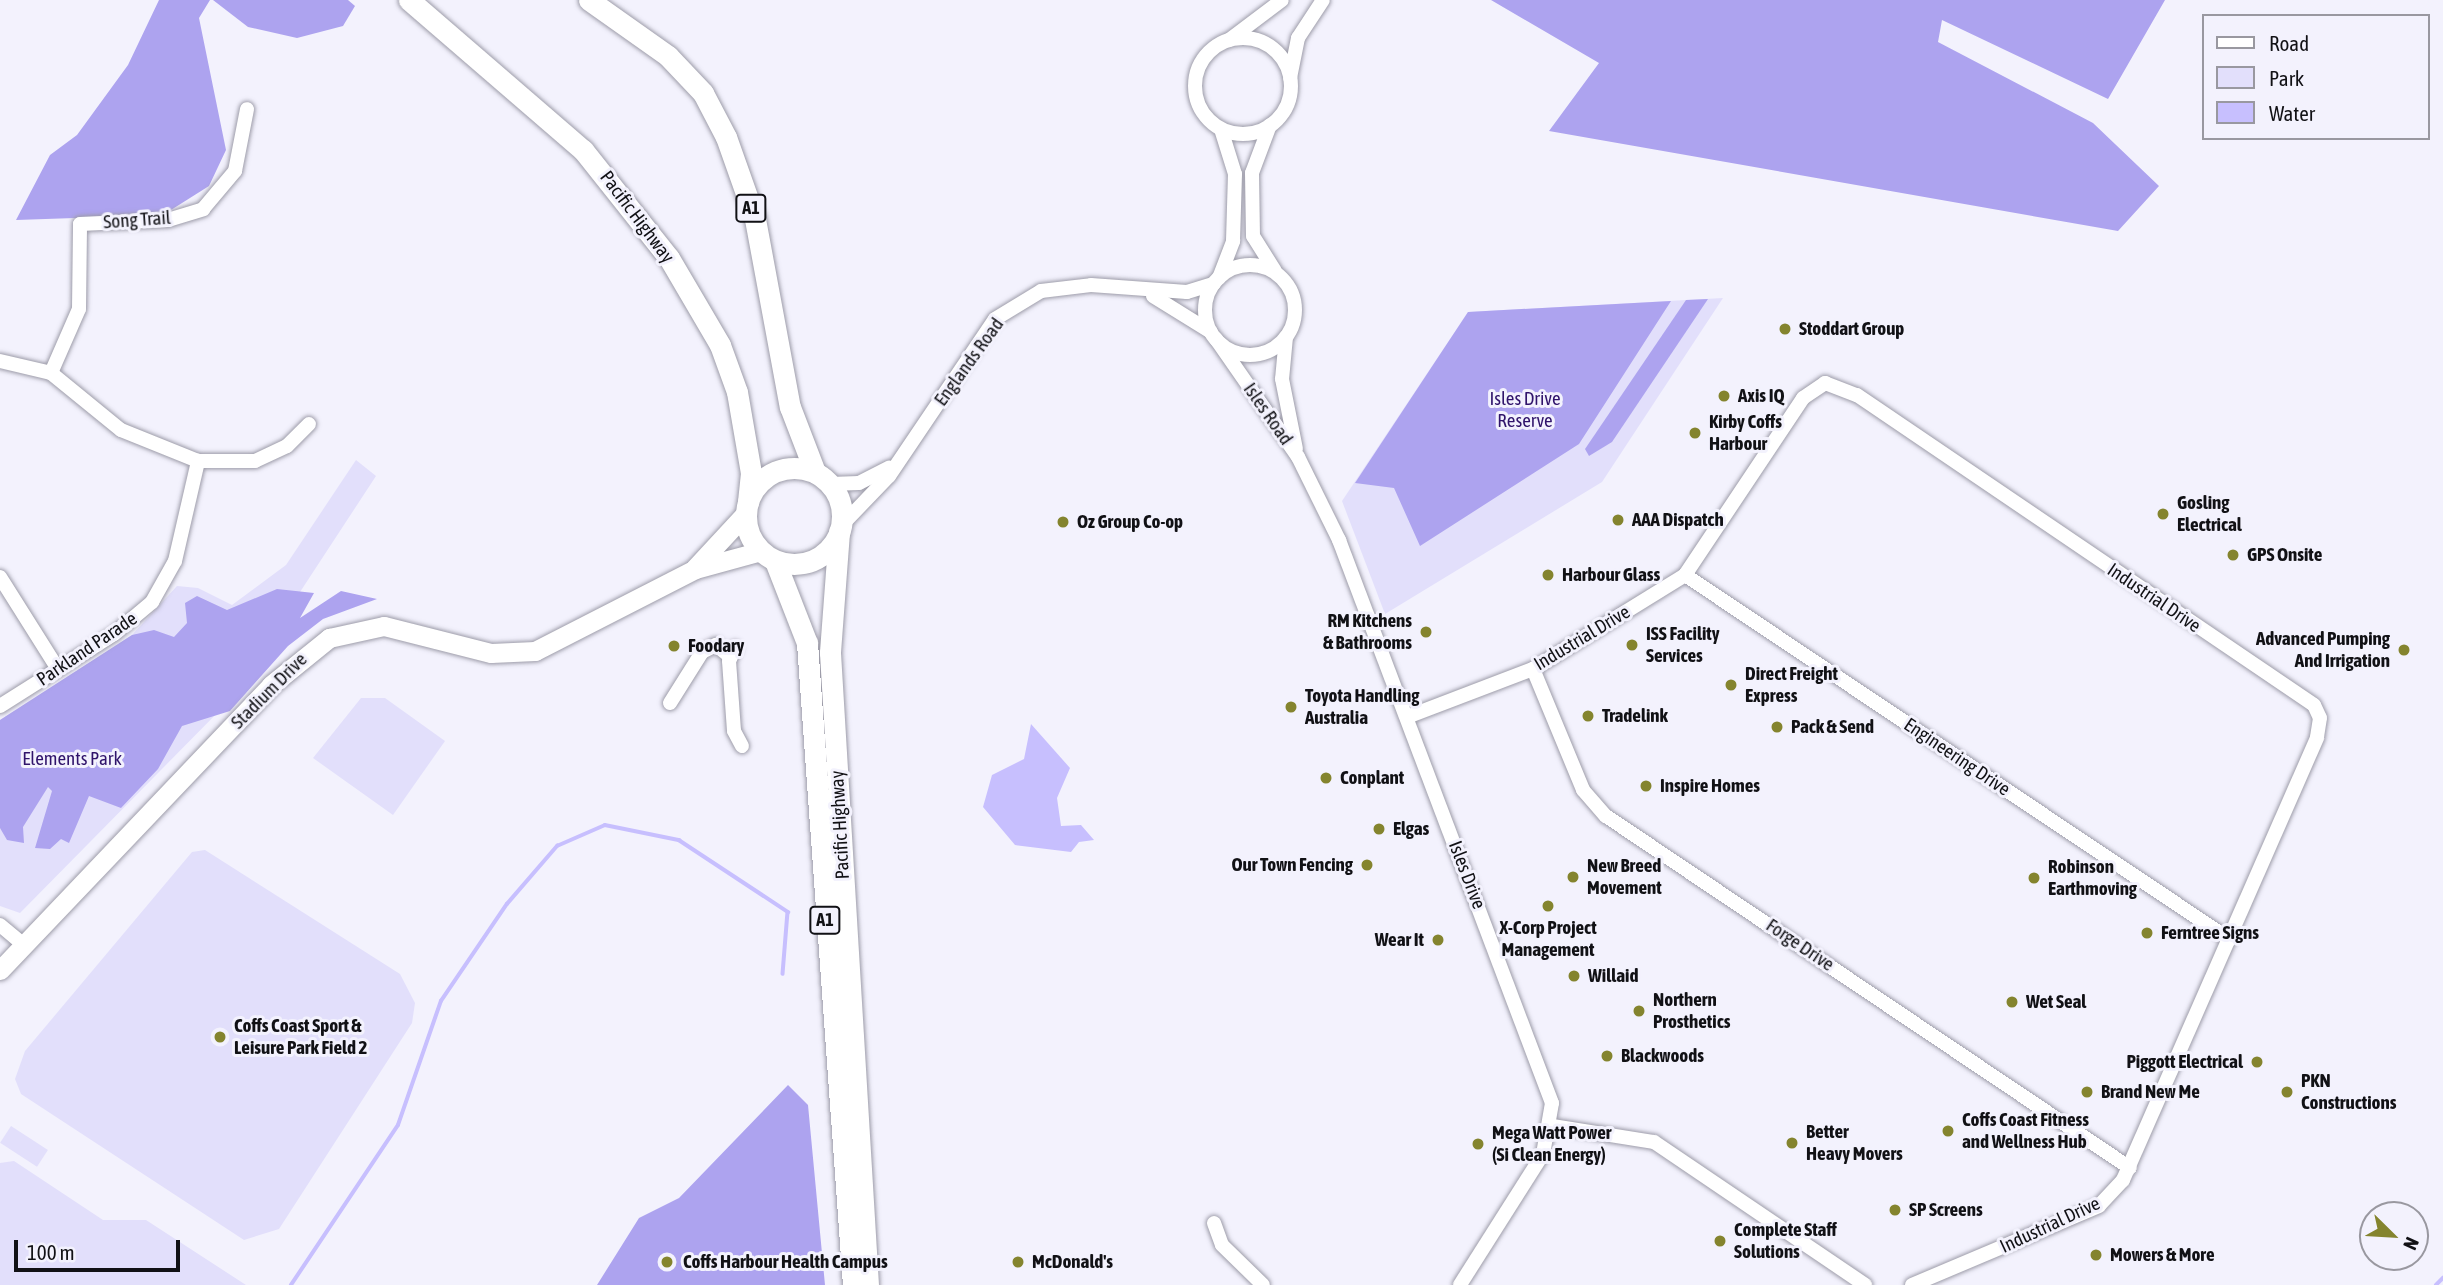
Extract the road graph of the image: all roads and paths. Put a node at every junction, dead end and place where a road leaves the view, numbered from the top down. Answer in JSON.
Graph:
{"nodes":[{"id":1,"x":410,"y":0,"type":"edge"},
{"id":2,"x":589,"y":0,"type":"edge"},
{"id":3,"x":1282,"y":0,"type":"edge"},
{"id":4,"x":1323,"y":0,"type":"edge"},
{"id":5,"x":1228,"y":41,"type":"junction"},
{"id":6,"x":1290,"y":79,"type":"junction"},
{"id":7,"x":247,"y":109,"type":"dead end"},
{"id":8,"x":1270,"y":125,"type":"junction"},
{"id":9,"x":1222,"y":129,"type":"junction"},
{"id":10,"x":1276,"y":273,"type":"junction"},
{"id":11,"x":1217,"y":281,"type":"junction"},
{"id":12,"x":1138,"y":290,"type":"junction"},
{"id":13,"x":1214,"y":336,"type":"junction"},
{"id":14,"x":1286,"y":337,"type":"junction"},
{"id":15,"x":0,"y":360,"type":"edge"},
{"id":16,"x":51,"y":373,"type":"junction"},
{"id":17,"x":309,"y":424,"type":"dead end"},
{"id":18,"x":901,"y":457,"type":"junction"},
{"id":19,"x":1298,"y":457,"type":"junction"},
{"id":20,"x":198,"y":461,"type":"junction"},
{"id":21,"x":822,"y":478,"type":"junction"},
{"id":22,"x":747,"y":508,"type":"junction"},
{"id":23,"x":840,"y":529,"type":"junction"},
{"id":24,"x":768,"y":556,"type":"junction"},
{"id":25,"x":695,"y":569,"type":"junction"},
{"id":26,"x":1685,"y":575,"type":"junction"},
{"id":27,"x":0,"y":577,"type":"edge"},
{"id":28,"x":1533,"y":669,"type":"junction"},
{"id":29,"x":58,"y":670,"type":"junction"},
{"id":30,"x":670,"y":703,"type":"dead end"},
{"id":31,"x":0,"y":706,"type":"edge"},
{"id":32,"x":1407,"y":717,"type":"junction"},
{"id":33,"x":742,"y":746,"type":"dead end"},
{"id":34,"x":0,"y":925,"type":"edge"},
{"id":35,"x":2230,"y":939,"type":"junction"},
{"id":36,"x":24,"y":945,"type":"junction"},
{"id":37,"x":0,"y":970,"type":"edge"},
{"id":38,"x":1553,"y":1125,"type":"junction"},
{"id":39,"x":2130,"y":1168,"type":"junction"},
{"id":40,"x":1214,"y":1223,"type":"dead end"},
{"id":41,"x":853,"y":1285,"type":"edge"},
{"id":42,"x":868,"y":1285,"type":"edge"},
{"id":43,"x":1264,"y":1285,"type":"edge"},
{"id":44,"x":1460,"y":1285,"type":"edge"},
{"id":45,"x":1865,"y":1285,"type":"edge"},
{"id":46,"x":1912,"y":1285,"type":"edge"}],
"edges":[{"from":1,"to":22,"type":"highway","name":"Pacific Highway","number":"A1"},
{"from":2,"to":21,"type":"highway","number":"A1"},
{"from":3,"to":5,"type":"street"},
{"from":4,"to":6,"type":"street"},
{"from":5,"to":6,"type":"street"},
{"from":5,"to":9,"type":"street"},
{"from":6,"to":8,"type":"street"},
{"from":7,"to":16,"type":"street","name":"Song Trail"},
{"from":8,"to":9,"type":"street"},
{"from":8,"to":10,"type":"street"},
{"from":9,"to":11,"type":"street"},
{"from":10,"to":11,"type":"street","name":"Englands Road"},
{"from":10,"to":14,"type":"street"},
{"from":11,"to":12,"type":"street","name":"Englands Road"},
{"from":11,"to":13,"type":"street"},
{"from":12,"to":13,"type":"street","name":"Englands Road"},
{"from":12,"to":18,"type":"street","name":"Englands Road"},
{"from":13,"to":14,"type":"street","name":"Englands Road"},
{"from":13,"to":19,"type":"street","name":"Isles Road"},
{"from":14,"to":19,"type":"street","name":"Isles Road"},
{"from":15,"to":16,"type":"street"},
{"from":16,"to":20,"type":"street"},
{"from":17,"to":20,"type":"street"},
{"from":18,"to":21,"type":"street"},
{"from":18,"to":23,"type":"street"},
{"from":19,"to":32,"type":"street","name":"Isles Drive"},
{"from":20,"to":29,"type":"street","name":"Parkland Parade"},
{"from":21,"to":22,"type":"highway"},
{"from":21,"to":23,"type":"highway","number":"A1"},
{"from":22,"to":24,"type":"highway","number":"A1"},
{"from":22,"to":25,"type":"main road","name":"Stadium Drive"},
{"from":23,"to":24,"type":"highway"},
{"from":23,"to":42,"type":"highway","name":"Pacific Highway","number":"A1"},
{"from":24,"to":25,"type":"main road","name":"Stadium Drive"},
{"from":24,"to":41,"type":"highway","name":"Pacific Highway","number":"A1"},
{"from":25,"to":36,"type":"main road","name":"Stadium Drive"},
{"from":26,"to":28,"type":"street","name":"Industrial Drive"},
{"from":26,"to":35,"type":"street","name":"Engineering Drive"},
{"from":26,"to":35,"type":"street","name":"Industrial Drive"},
{"from":27,"to":29,"type":"street"},
{"from":28,"to":32,"type":"street","name":"Industrial Drive"},
{"from":28,"to":39,"type":"street","name":"Forge Drive"},
{"from":29,"to":31,"type":"street","name":"Parkland Parade"},
{"from":30,"to":33,"type":"street"},
{"from":32,"to":38,"type":"street","name":"Isles Drive"},
{"from":34,"to":36,"type":"street"},
{"from":35,"to":39,"type":"street","name":"Industrial Drive"},
{"from":36,"to":37,"type":"main road","name":"Stadium Drive"},
{"from":38,"to":44,"type":"street"},
{"from":38,"to":45,"type":"street"},
{"from":39,"to":46,"type":"street","name":"Industrial Drive"},
{"from":40,"to":43,"type":"street"}]}
